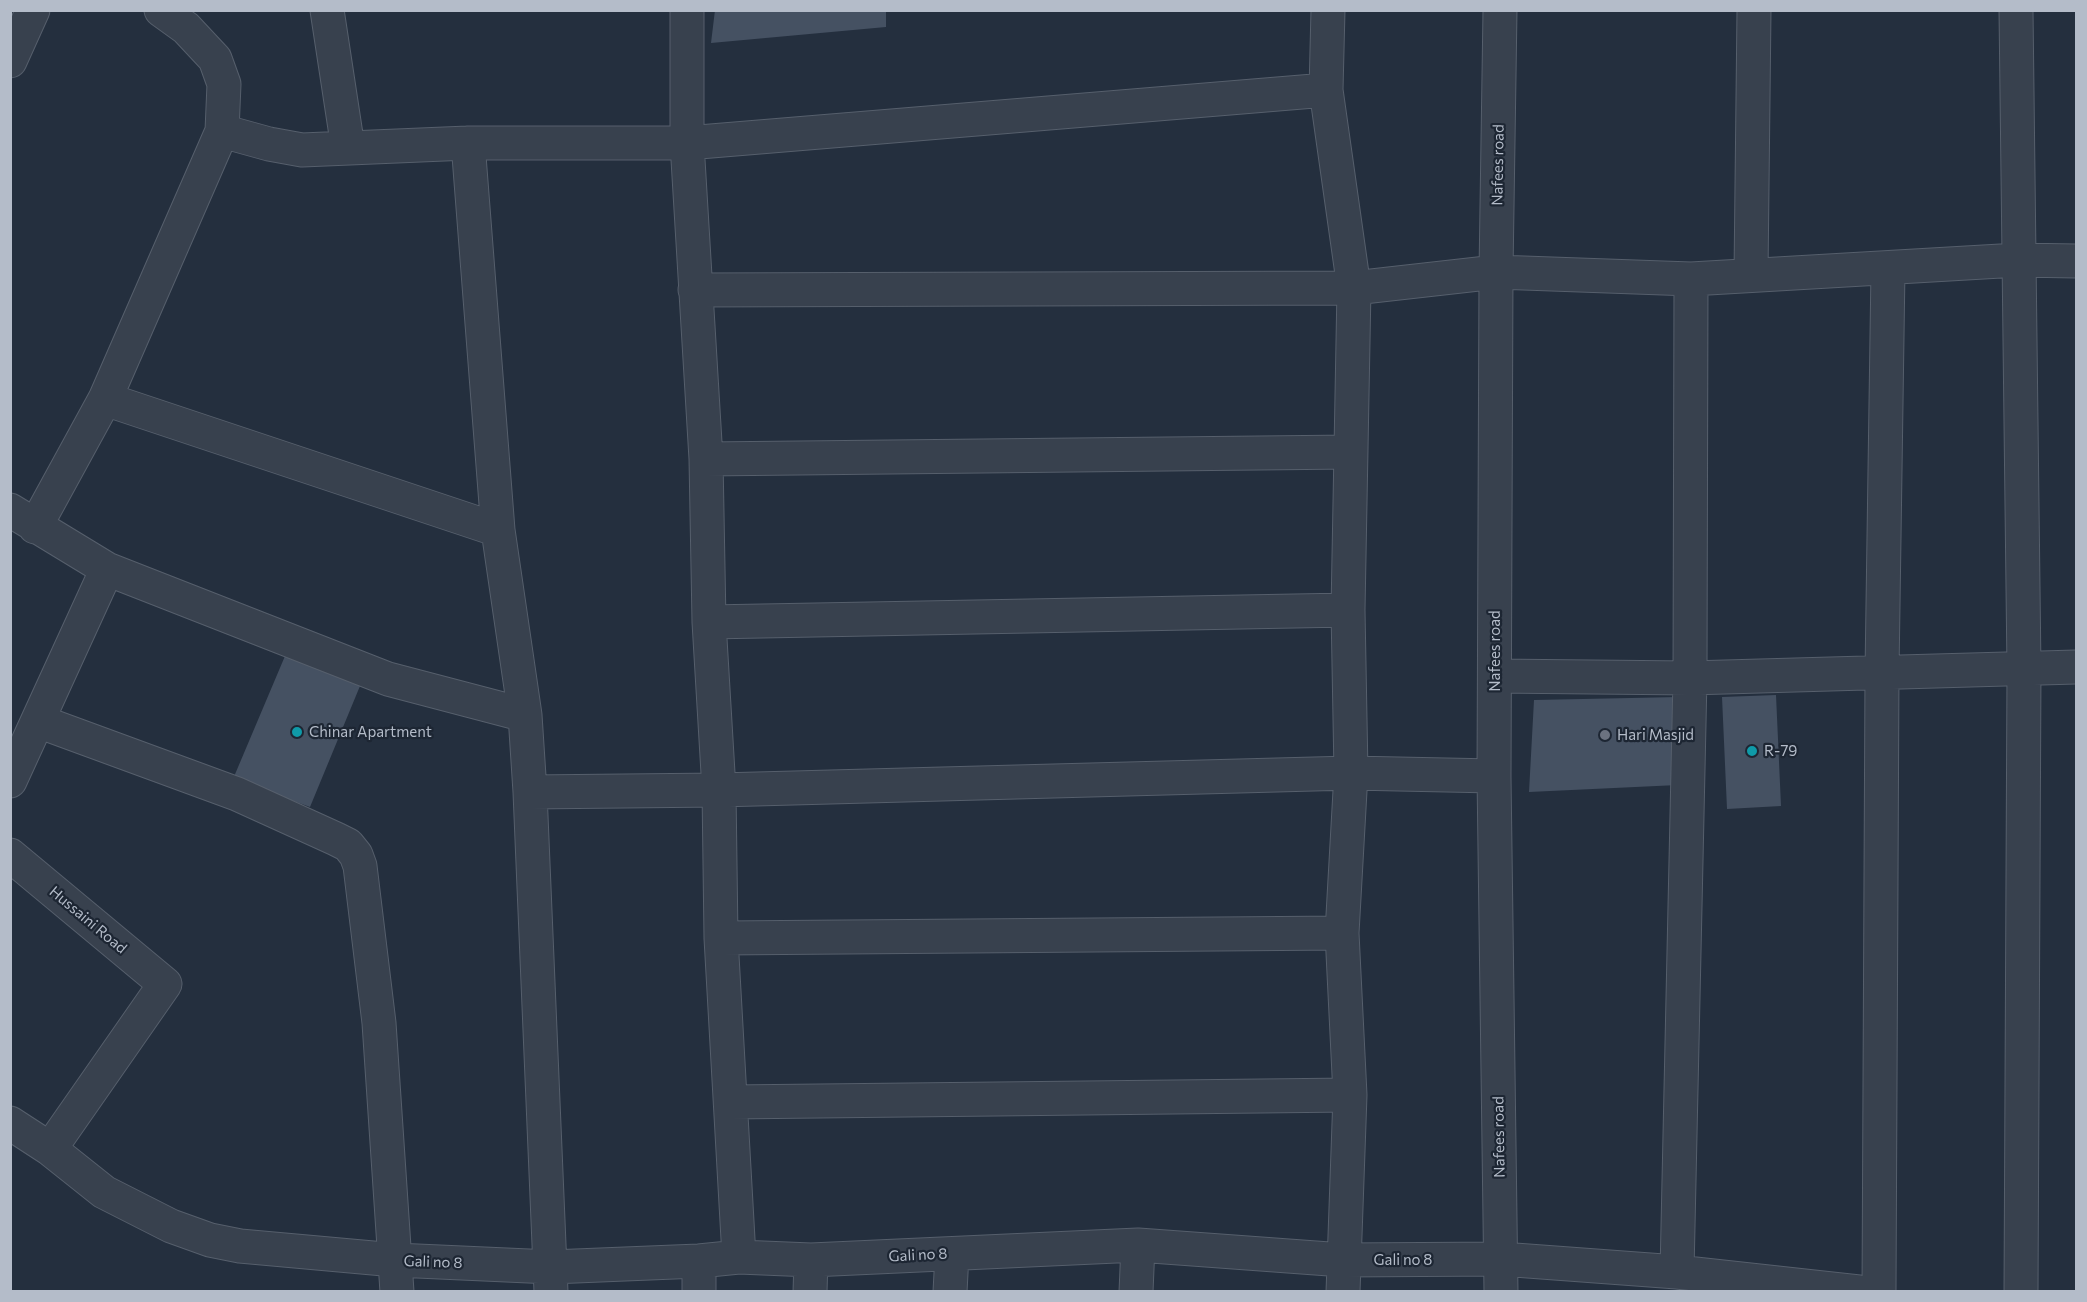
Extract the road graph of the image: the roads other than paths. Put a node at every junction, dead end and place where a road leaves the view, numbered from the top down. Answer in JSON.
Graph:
{"nodes":[{"id":1,"x":33,"y":10,"type":"edge"},
{"id":2,"x":161,"y":10,"type":"edge"},
{"id":3,"x":327,"y":10,"type":"edge"},
{"id":4,"x":687,"y":10,"type":"edge"},
{"id":5,"x":1328,"y":10,"type":"edge"},
{"id":6,"x":1500,"y":10,"type":"edge"},
{"id":7,"x":1754,"y":10,"type":"edge"},
{"id":8,"x":2016,"y":10,"type":"edge"},
{"id":9,"x":10,"y":61,"type":"edge"},
{"id":10,"x":1326,"y":90,"type":"junction"},
{"id":11,"x":222,"y":131,"type":"junction"},
{"id":12,"x":468,"y":143,"type":"junction"},
{"id":13,"x":687,"y":143,"type":"junction"},
{"id":14,"x":348,"y":148,"type":"junction"},
{"id":15,"x":2018,"y":260,"type":"junction"},
{"id":16,"x":2076,"y":261,"type":"edge"},
{"id":17,"x":1888,"y":269,"type":"junction"},
{"id":18,"x":1496,"y":272,"type":"junction"},
{"id":19,"x":1751,"y":274,"type":"junction"},
{"id":20,"x":1691,"y":279,"type":"junction"},
{"id":21,"x":1354,"y":288,"type":"junction"},
{"id":22,"x":695,"y":290,"type":"junction"},
{"id":23,"x":105,"y":399,"type":"junction"},
{"id":24,"x":1351,"y":452,"type":"junction"},
{"id":25,"x":706,"y":459,"type":"junction"},
{"id":26,"x":23,"y":519,"type":"edge"},
{"id":27,"x":498,"y":530,"type":"junction"},
{"id":28,"x":107,"y":569,"type":"junction"},
{"id":29,"x":1348,"y":610,"type":"junction"},
{"id":30,"x":709,"y":622,"type":"junction"},
{"id":31,"x":2076,"y":667,"type":"edge"},
{"id":32,"x":2024,"y":669,"type":"junction"},
{"id":33,"x":1882,"y":672,"type":"junction"},
{"id":34,"x":1495,"y":676,"type":"junction"},
{"id":35,"x":1690,"y":678,"type":"junction"},
{"id":36,"x":525,"y":715,"type":"junction"},
{"id":37,"x":38,"y":721,"type":"junction"},
{"id":38,"x":1351,"y":773,"type":"junction"},
{"id":39,"x":1494,"y":776,"type":"junction"},
{"id":40,"x":10,"y":781,"type":"edge"},
{"id":41,"x":719,"y":790,"type":"junction"},
{"id":42,"x":530,"y":792,"type":"junction"},
{"id":43,"x":10,"y":855,"type":"edge"},
{"id":44,"x":1342,"y":933,"type":"junction"},
{"id":45,"x":722,"y":938,"type":"junction"},
{"id":46,"x":1350,"y":1095,"type":"junction"},
{"id":47,"x":731,"y":1102,"type":"junction"},
{"id":48,"x":10,"y":1123,"type":"edge"},
{"id":49,"x":50,"y":1149,"type":"junction"},
{"id":50,"x":1138,"y":1245,"type":"junction"},
{"id":51,"x":952,"y":1254,"type":"junction"},
{"id":52,"x":739,"y":1257,"type":"junction"},
{"id":53,"x":1501,"y":1259,"type":"junction"},
{"id":54,"x":1677,"y":1272,"type":"junction"},
{"id":55,"x":396,"y":1276,"type":"edge"},
{"id":56,"x":699,"y":1276,"type":"edge"},
{"id":57,"x":811,"y":1276,"type":"edge"},
{"id":58,"x":1343,"y":1276,"type":"edge"},
{"id":59,"x":551,"y":1279,"type":"edge"},
{"id":60,"x":950,"y":1292,"type":"edge"},
{"id":61,"x":1136,"y":1292,"type":"edge"},
{"id":62,"x":1501,"y":1292,"type":"edge"},
{"id":63,"x":1859,"y":1292,"type":"edge"},
{"id":64,"x":1879,"y":1292,"type":"edge"},
{"id":65,"x":2021,"y":1292,"type":"edge"}],
"edges":[{"from":1,"to":9,"type":"street"},
{"from":2,"to":11,"type":"street"},
{"from":3,"to":14,"type":"street"},
{"from":4,"to":13,"type":"street"},
{"from":5,"to":10,"type":"street"},
{"from":6,"to":18,"type":"street","name":"Nafees road"},
{"from":7,"to":19,"type":"street"},
{"from":8,"to":15,"type":"street"},
{"from":10,"to":13,"type":"street"},
{"from":10,"to":21,"type":"street"},
{"from":11,"to":14,"type":"street"},
{"from":11,"to":23,"type":"street"},
{"from":12,"to":13,"type":"street"},
{"from":12,"to":14,"type":"street"},
{"from":12,"to":27,"type":"street"},
{"from":13,"to":22,"type":"street"},
{"from":15,"to":16,"type":"street"},
{"from":15,"to":17,"type":"street"},
{"from":15,"to":32,"type":"street"},
{"from":17,"to":19,"type":"street"},
{"from":17,"to":33,"type":"street"},
{"from":18,"to":20,"type":"street"},
{"from":18,"to":21,"type":"street"},
{"from":18,"to":34,"type":"street","name":"Nafees road"},
{"from":19,"to":20,"type":"street"},
{"from":20,"to":35,"type":"street"},
{"from":21,"to":22,"type":"street"},
{"from":21,"to":24,"type":"street"},
{"from":22,"to":25,"type":"street"},
{"from":23,"to":26,"type":"street"},
{"from":23,"to":27,"type":"street"},
{"from":24,"to":25,"type":"street"},
{"from":24,"to":29,"type":"street"},
{"from":25,"to":30,"type":"street"},
{"from":26,"to":28,"type":"street"},
{"from":27,"to":36,"type":"street"},
{"from":28,"to":36,"type":"street"},
{"from":28,"to":37,"type":"street"},
{"from":29,"to":30,"type":"street"},
{"from":29,"to":38,"type":"street"},
{"from":30,"to":41,"type":"street"},
{"from":31,"to":32,"type":"street"},
{"from":32,"to":33,"type":"street"},
{"from":32,"to":65,"type":"street"},
{"from":33,"to":35,"type":"street"},
{"from":33,"to":64,"type":"street"},
{"from":34,"to":35,"type":"street"},
{"from":34,"to":39,"type":"street","name":"Nafees road"},
{"from":35,"to":54,"type":"street"},
{"from":36,"to":42,"type":"street"},
{"from":37,"to":40,"type":"street"},
{"from":37,"to":55,"type":"street"},
{"from":38,"to":39,"type":"street"},
{"from":38,"to":41,"type":"street"},
{"from":38,"to":44,"type":"street"},
{"from":39,"to":53,"type":"street","name":"Nafees road"},
{"from":41,"to":42,"type":"street"},
{"from":41,"to":45,"type":"street"},
{"from":42,"to":59,"type":"street"},
{"from":43,"to":49,"type":"street","name":"Hussaini Road"},
{"from":44,"to":45,"type":"street"},
{"from":44,"to":46,"type":"street"},
{"from":45,"to":47,"type":"street"},
{"from":46,"to":47,"type":"street"},
{"from":46,"to":58,"type":"street"},
{"from":47,"to":52,"type":"street"},
{"from":48,"to":49,"type":"street","name":"Gali no 8"},
{"from":49,"to":55,"type":"street","name":"Gali no 8"},
{"from":50,"to":51,"type":"street","name":"Gali no 8"},
{"from":50,"to":58,"type":"street","name":"Gali no 8"},
{"from":50,"to":61,"type":"street"},
{"from":51,"to":57,"type":"street","name":"Gali no 8"},
{"from":51,"to":60,"type":"street"},
{"from":52,"to":56,"type":"street","name":"Gali no 8"},
{"from":52,"to":57,"type":"street","name":"Gali no 8"},
{"from":53,"to":54,"type":"street","name":"Gali no 8"},
{"from":53,"to":58,"type":"street","name":"Gali no 8"},
{"from":53,"to":62,"type":"street","name":"Nafees road"},
{"from":54,"to":63,"type":"street","name":"Gali no 8"},
{"from":55,"to":59,"type":"street","name":"Gali no 8"},
{"from":56,"to":59,"type":"street","name":"Gali no 8"}]}
